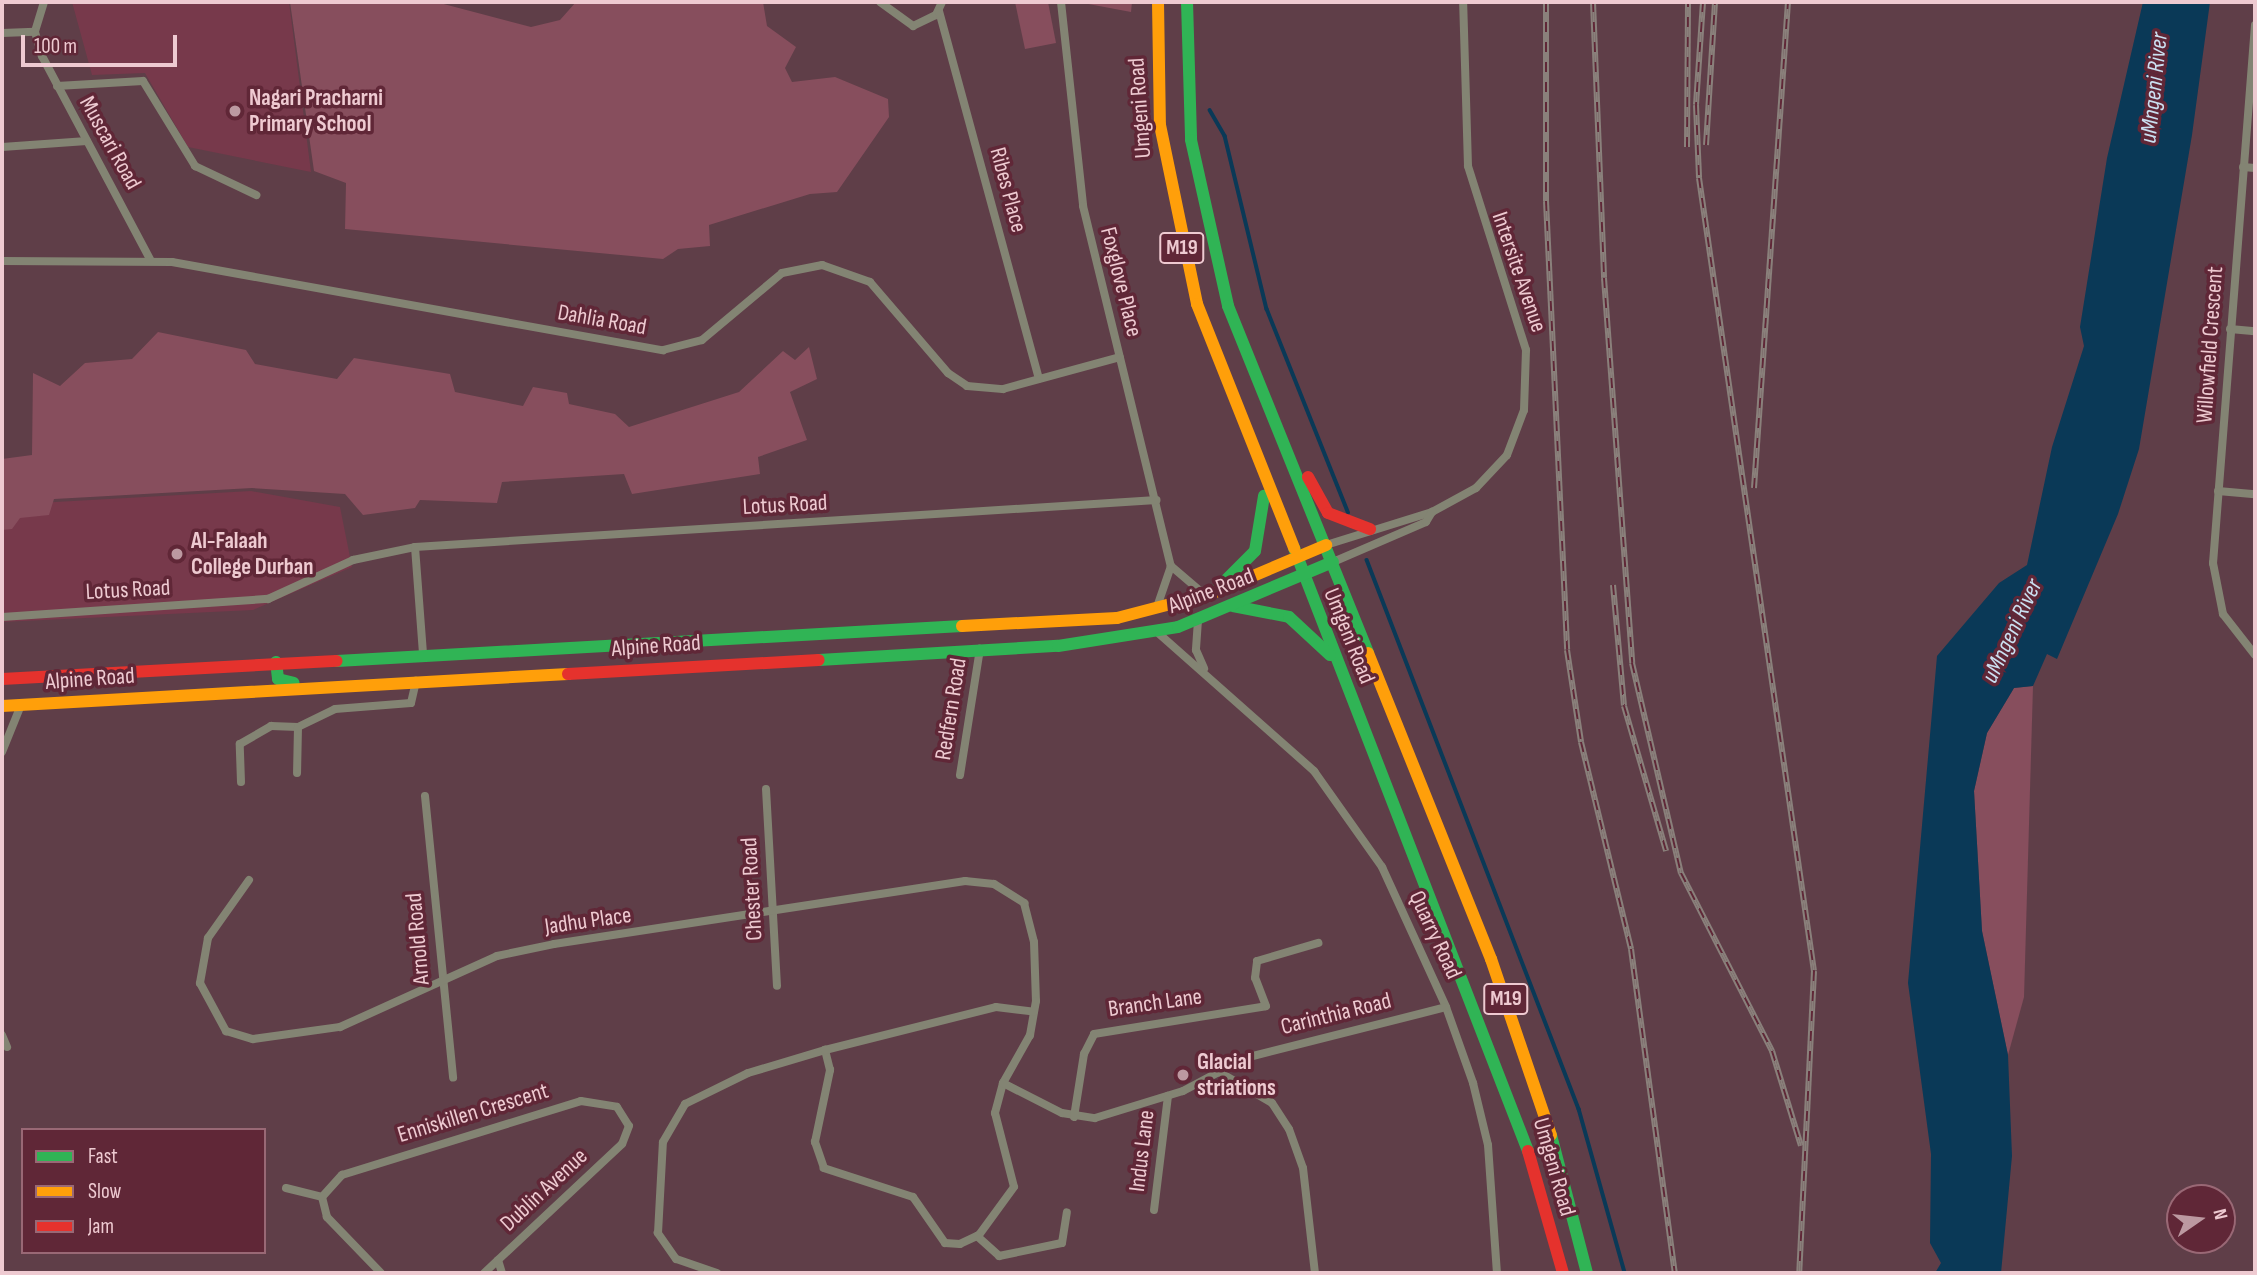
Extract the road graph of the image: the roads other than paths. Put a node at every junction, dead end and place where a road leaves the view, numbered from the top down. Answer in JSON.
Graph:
{"nodes":[{"id":1,"x":44,"y":2,"type":"edge"},
{"id":2,"x":880,"y":2,"type":"edge"},
{"id":3,"x":1061,"y":2,"type":"edge"},
{"id":4,"x":1158,"y":2,"type":"edge"},
{"id":5,"x":1187,"y":2,"type":"edge"},
{"id":6,"x":1463,"y":2,"type":"edge"},
{"id":7,"x":940,"y":6,"type":"edge"},
{"id":8,"x":2255,"y":25,"type":"edge"},
{"id":9,"x":35,"y":32,"type":"junction"},
{"id":10,"x":2,"y":33,"type":"edge"},
{"id":11,"x":57,"y":86,"type":"junction"},
{"id":12,"x":87,"y":141,"type":"junction"},
{"id":13,"x":2,"y":147,"type":"edge"},
{"id":14,"x":2243,"y":167,"type":"junction"},
{"id":15,"x":2255,"y":168,"type":"edge"},
{"id":16,"x":256,"y":195,"type":"dead end"},
{"id":17,"x":2,"y":261,"type":"edge"},
{"id":18,"x":151,"y":261,"type":"junction"},
{"id":19,"x":2231,"y":329,"type":"junction"},
{"id":20,"x":2255,"y":331,"type":"edge"},
{"id":21,"x":1239,"y":337,"type":"junction"},
{"id":22,"x":1120,"y":357,"type":"junction"},
{"id":23,"x":1039,"y":379,"type":"junction"},
{"id":24,"x":1263,"y":482,"type":"junction"},
{"id":25,"x":2218,"y":491,"type":"junction"},
{"id":26,"x":2255,"y":494,"type":"edge"},
{"id":27,"x":1157,"y":500,"type":"junction"},
{"id":28,"x":1432,"y":512,"type":"junction"},
{"id":29,"x":1370,"y":529,"type":"junction"},
{"id":30,"x":1326,"y":545,"type":"junction"},
{"id":31,"x":415,"y":547,"type":"junction"},
{"id":32,"x":1294,"y":558,"type":"junction"},
{"id":33,"x":1333,"y":562,"type":"junction"},
{"id":34,"x":1171,"y":566,"type":"junction"},
{"id":35,"x":1302,"y":576,"type":"junction"},
{"id":36,"x":1209,"y":594,"type":"junction"},
{"id":37,"x":1233,"y":606,"type":"junction"},
{"id":38,"x":1154,"y":611,"type":"junction"},
{"id":39,"x":2,"y":617,"type":"edge"},
{"id":40,"x":1198,"y":620,"type":"junction"},
{"id":41,"x":1157,"y":632,"type":"junction"},
{"id":42,"x":663,"y":643,"type":"junction"},
{"id":43,"x":980,"y":649,"type":"junction"},
{"id":44,"x":423,"y":654,"type":"junction"},
{"id":45,"x":2255,"y":655,"type":"edge"},
{"id":46,"x":276,"y":662,"type":"junction"},
{"id":47,"x":698,"y":663,"type":"junction"},
{"id":48,"x":1338,"y":665,"type":"junction"},
{"id":49,"x":1210,"y":676,"type":"junction"},
{"id":50,"x":2,"y":679,"type":"edge"},
{"id":51,"x":416,"y":681,"type":"junction"},
{"id":52,"x":325,"y":686,"type":"junction"},
{"id":53,"x":21,"y":705,"type":"junction"},
{"id":54,"x":2,"y":706,"type":"edge"},
{"id":55,"x":298,"y":727,"type":"junction"},
{"id":56,"x":2,"y":752,"type":"edge"},
{"id":57,"x":297,"y":773,"type":"dead end"},
{"id":58,"x":960,"y":775,"type":"dead end"},
{"id":59,"x":241,"y":782,"type":"dead end"},
{"id":60,"x":766,"y":789,"type":"dead end"},
{"id":61,"x":425,"y":796,"type":"dead end"},
{"id":62,"x":249,"y":880,"type":"dead end"},
{"id":63,"x":771,"y":914,"type":"junction"},
{"id":64,"x":1318,"y":943,"type":"dead end"},
{"id":65,"x":440,"y":983,"type":"junction"},
{"id":66,"x":777,"y":986,"type":"dead end"},
{"id":67,"x":1446,"y":1007,"type":"junction"},
{"id":68,"x":1034,"y":1012,"type":"junction"},
{"id":69,"x":2,"y":1035,"type":"edge"},
{"id":70,"x":7,"y":1047,"type":"dead end"},
{"id":71,"x":825,"y":1050,"type":"junction"},
{"id":72,"x":1219,"y":1072,"type":"junction"},
{"id":73,"x":453,"y":1079,"type":"dead end"},
{"id":74,"x":1003,"y":1083,"type":"junction"},
{"id":75,"x":1168,"y":1096,"type":"junction"},
{"id":76,"x":1073,"y":1117,"type":"junction"},
{"id":77,"x":628,"y":1132,"type":"joint"},
{"id":78,"x":286,"y":1188,"type":"dead end"},
{"id":79,"x":322,"y":1197,"type":"junction"},
{"id":80,"x":1154,"y":1210,"type":"dead end"},
{"id":81,"x":1067,"y":1212,"type":"dead end"},
{"id":82,"x":977,"y":1236,"type":"junction"},
{"id":83,"x":498,"y":1260,"type":"junction"},
{"id":84,"x":381,"y":1273,"type":"edge"},
{"id":85,"x":484,"y":1273,"type":"edge"},
{"id":86,"x":502,"y":1273,"type":"edge"},
{"id":87,"x":717,"y":1273,"type":"edge"},
{"id":88,"x":1315,"y":1273,"type":"edge"},
{"id":89,"x":1497,"y":1273,"type":"edge"},
{"id":90,"x":1563,"y":1273,"type":"edge"},
{"id":91,"x":1587,"y":1273,"type":"edge"}],
"edges":[{"from":1,"to":9,"type":"street"},
{"from":2,"to":7,"type":"street"},
{"from":3,"to":22,"type":"street","name":"Foxglove Place"},
{"from":4,"to":24,"type":"main road","name":"Umgeni Road","number":"M19"},
{"from":5,"to":21,"type":"main road","name":"Umgeni Road","number":"M19"},
{"from":6,"to":28,"type":"street","name":"Intersite Avenue"},
{"from":7,"to":23,"type":"street","name":"Ribes Place"},
{"from":8,"to":14,"type":"street","name":"Willowfield Crescent"},
{"from":9,"to":10,"type":"street"},
{"from":9,"to":11,"type":"street","name":"Muscari Road"},
{"from":11,"to":12,"type":"street","name":"Muscari Road"},
{"from":11,"to":16,"type":"street"},
{"from":12,"to":13,"type":"street"},
{"from":12,"to":18,"type":"street","name":"Muscari Road"},
{"from":14,"to":15,"type":"street"},
{"from":14,"to":19,"type":"street","name":"Willowfield Crescent"},
{"from":17,"to":18,"type":"street","name":"Dahlia Road"},
{"from":18,"to":23,"type":"street","name":"Dahlia Road"},
{"from":19,"to":20,"type":"street"},
{"from":19,"to":25,"type":"street","name":"Willowfield Crescent"},
{"from":21,"to":29,"type":"main road"},
{"from":21,"to":30,"type":"main road","name":"Umgeni Road","number":"M19"},
{"from":22,"to":23,"type":"street","name":"Dahlia Road"},
{"from":22,"to":27,"type":"street","name":"Foxglove Place"},
{"from":24,"to":32,"type":"main road","name":"Umgeni Road","number":"M19"},
{"from":24,"to":36,"type":"main road"},
{"from":25,"to":26,"type":"street"},
{"from":25,"to":45,"type":"street","name":"Willowfield Crescent"},
{"from":27,"to":31,"type":"street","name":"Lotus Road"},
{"from":27,"to":34,"type":"street","name":"Foxglove Place"},
{"from":28,"to":29,"type":"street","name":"Intersite Avenue"},
{"from":28,"to":33,"type":"street","name":"Intersite Avenue"},
{"from":29,"to":30,"type":"street","name":"Intersite Avenue"},
{"from":30,"to":32,"type":"main road","name":"Alpine Road"},
{"from":30,"to":33,"type":"main road","name":"Umgeni Road","number":"M19"},
{"from":31,"to":39,"type":"street","name":"Lotus Road"},
{"from":31,"to":44,"type":"street"},
{"from":32,"to":35,"type":"main road","name":"Umgeni Road","number":"M19"},
{"from":32,"to":36,"type":"main road","name":"Alpine Road"},
{"from":33,"to":35,"type":"main road","name":"Alpine Road"},
{"from":33,"to":91,"type":"main road","name":"Umgeni Road","number":"M19"},
{"from":34,"to":36,"type":"street"},
{"from":34,"to":38,"type":"street"},
{"from":35,"to":37,"type":"main road","name":"Alpine Road"},
{"from":35,"to":48,"type":"main road","name":"Umgeni Road","number":"M19"},
{"from":36,"to":38,"type":"main road","name":"Alpine Road"},
{"from":37,"to":40,"type":"main road","name":"Alpine Road"},
{"from":37,"to":48,"type":"main road"},
{"from":38,"to":42,"type":"main road","name":"Alpine Road"},
{"from":40,"to":41,"type":"main road","name":"Alpine Road"},
{"from":40,"to":49,"type":"street","name":"Quarry Road"},
{"from":41,"to":43,"type":"main road","name":"Alpine Road"},
{"from":41,"to":49,"type":"street","name":"Quarry Road"},
{"from":42,"to":44,"type":"main road","name":"Alpine Road"},
{"from":42,"to":47,"type":"main road"},
{"from":43,"to":47,"type":"main road","name":"Alpine Road"},
{"from":43,"to":58,"type":"street","name":"Redfern Road"},
{"from":44,"to":46,"type":"main road","name":"Alpine Road"},
{"from":46,"to":50,"type":"main road","name":"Alpine Road"},
{"from":46,"to":52,"type":"main road"},
{"from":47,"to":51,"type":"main road","name":"Alpine Road"},
{"from":48,"to":90,"type":"main road","name":"Umgeni Road","number":"M19"},
{"from":49,"to":67,"type":"street","name":"Quarry Road"},
{"from":51,"to":52,"type":"main road","name":"Alpine Road"},
{"from":51,"to":55,"type":"street"},
{"from":52,"to":53,"type":"main road","name":"Alpine Road"},
{"from":53,"to":54,"type":"main road","name":"Alpine Road"},
{"from":53,"to":56,"type":"street"},
{"from":55,"to":57,"type":"street"},
{"from":55,"to":59,"type":"street"},
{"from":60,"to":63,"type":"street","name":"Chester Road"},
{"from":61,"to":65,"type":"street","name":"Arnold Road"},
{"from":62,"to":65,"type":"street","name":"Jadhu Place"},
{"from":63,"to":65,"type":"street","name":"Jadhu Place"},
{"from":63,"to":66,"type":"street","name":"Chester Road"},
{"from":63,"to":68,"type":"street","name":"Jadhu Place"},
{"from":64,"to":76,"type":"street","name":"Branch Lane"},
{"from":65,"to":73,"type":"street","name":"Arnold Road"},
{"from":67,"to":72,"type":"street","name":"Carinthia Road"},
{"from":67,"to":89,"type":"street","name":"Quarry Road"},
{"from":68,"to":71,"type":"street"},
{"from":68,"to":74,"type":"street","name":"Jadhu Place"},
{"from":69,"to":70,"type":"street"},
{"from":71,"to":82,"type":"street"},
{"from":71,"to":87,"type":"street"},
{"from":72,"to":75,"type":"street","name":"Carinthia Road"},
{"from":72,"to":88,"type":"street"},
{"from":74,"to":76,"type":"street","name":"Carinthia Road"},
{"from":74,"to":82,"type":"street","name":"Jadhu Place"},
{"from":75,"to":76,"type":"street","name":"Carinthia Road"},
{"from":75,"to":80,"type":"street","name":"Indus Lane"},
{"from":77,"to":79,"type":"street","name":"Enniskillen Crescent"},
{"from":77,"to":83,"type":"street","name":"Dublin Avenue"},
{"from":78,"to":79,"type":"street"},
{"from":79,"to":84,"type":"street"},
{"from":81,"to":82,"type":"street"},
{"from":83,"to":85,"type":"street","name":"Dublin Avenue"},
{"from":83,"to":86,"type":"street"}]}
